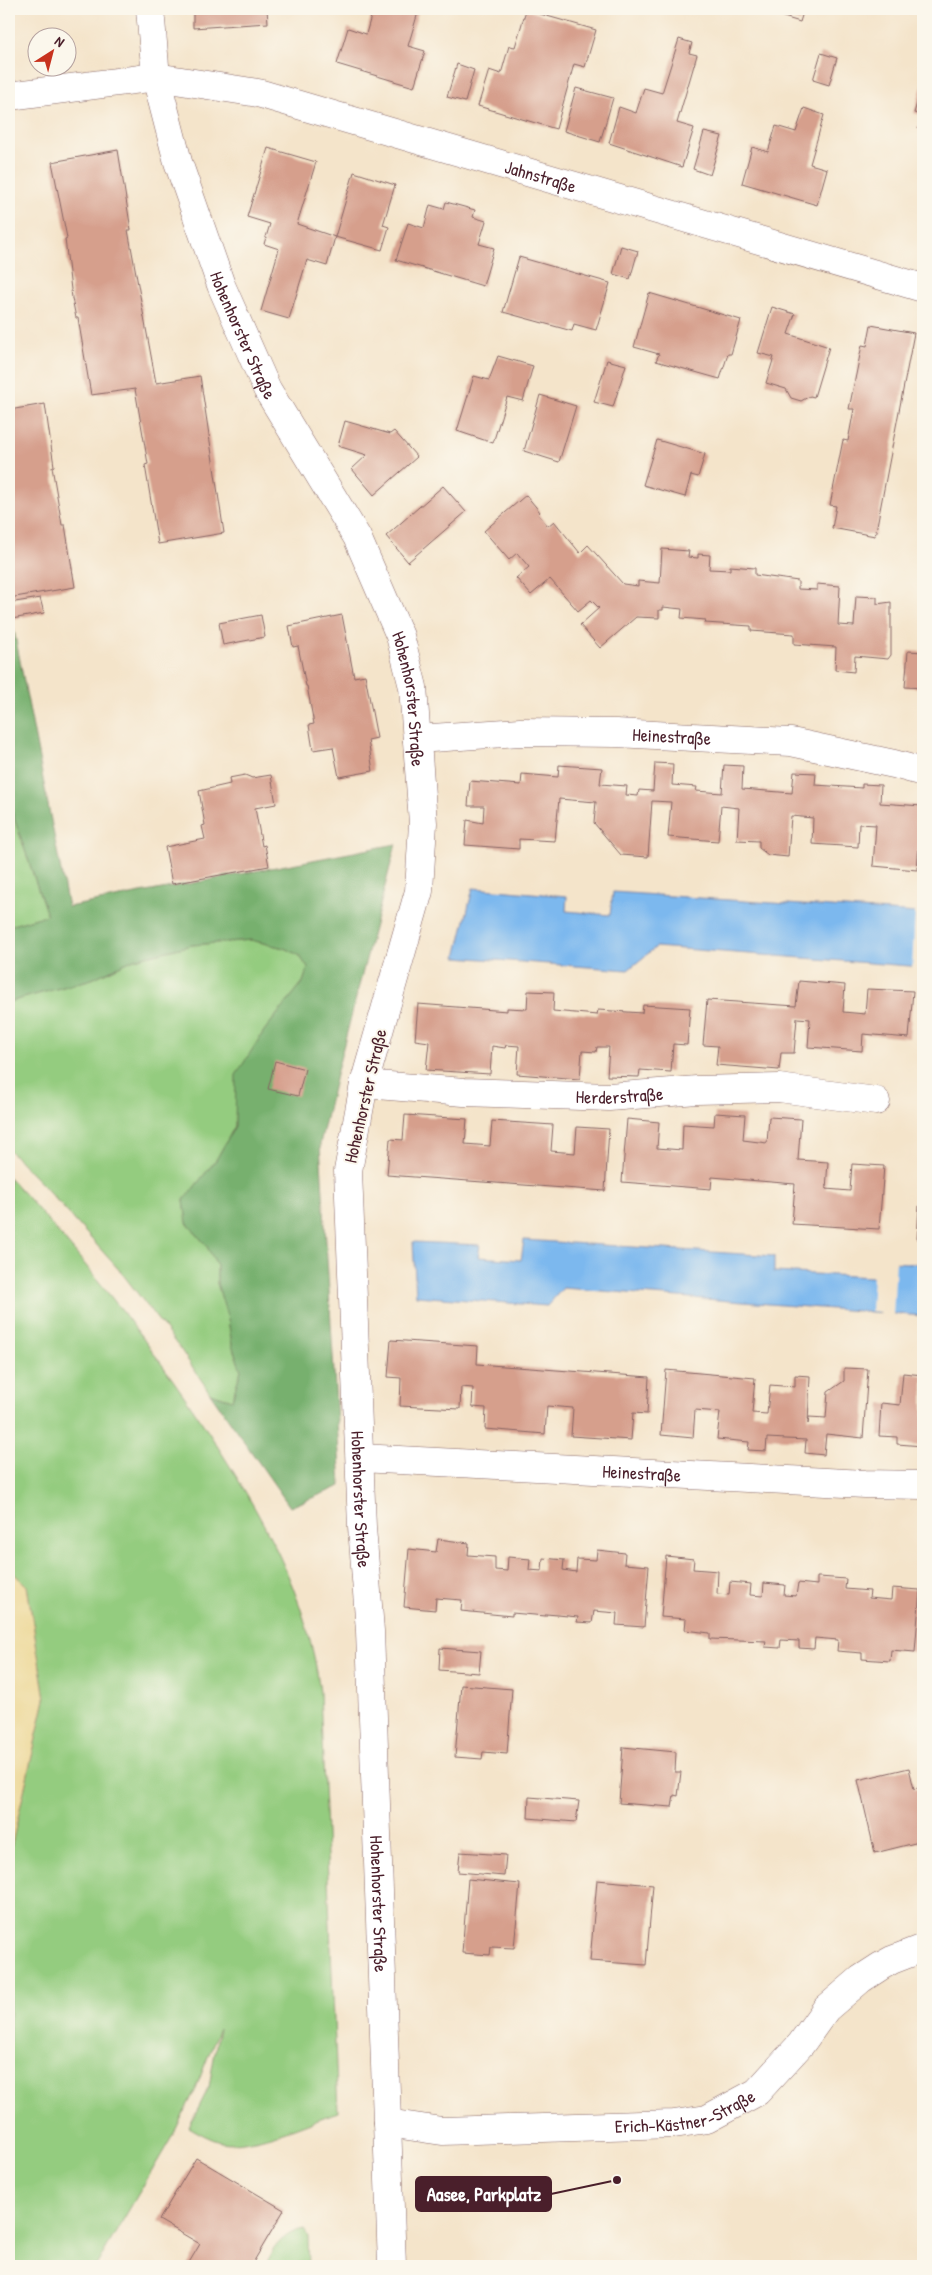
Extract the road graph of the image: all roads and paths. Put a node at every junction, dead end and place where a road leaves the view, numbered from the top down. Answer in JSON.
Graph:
{"nodes":[{"id":1,"x":150,"y":9,"type":"edge"},
{"id":2,"x":156,"y":76,"type":"junction"},
{"id":3,"x":9,"y":96,"type":"edge"},
{"id":4,"x":923,"y":288,"type":"edge"},
{"id":5,"x":417,"y":739,"type":"junction"},
{"id":6,"x":923,"y":772,"type":"edge"},
{"id":7,"x":364,"y":1084,"type":"junction"},
{"id":8,"x":876,"y":1101,"type":"dead end"},
{"id":9,"x":360,"y":1458,"type":"junction"},
{"id":10,"x":923,"y":1485,"type":"edge"},
{"id":11,"x":923,"y":1948,"type":"edge"},
{"id":12,"x":387,"y":2123,"type":"junction"},
{"id":13,"x":392,"y":2266,"type":"edge"}],
"edges":[{"from":1,"to":2,"type":"street","name":"Hohenhorster Straße"},
{"from":2,"to":3,"type":"street","name":"Jahnstraße"},
{"from":2,"to":4,"type":"street","name":"Jahnstraße"},
{"from":2,"to":5,"type":"street","name":"Hohenhorster Straße"},
{"from":5,"to":6,"type":"street","name":"Heinestraße"},
{"from":5,"to":7,"type":"street","name":"Hohenhorster Straße"},
{"from":7,"to":8,"type":"street","name":"Herderstraße"},
{"from":7,"to":9,"type":"street","name":"Hohenhorster Straße"},
{"from":9,"to":10,"type":"street","name":"Heinestraße"},
{"from":9,"to":12,"type":"street","name":"Hohenhorster Straße"},
{"from":11,"to":12,"type":"street","name":"Erich-Kästner-Straße"},
{"from":12,"to":13,"type":"street","name":"Hohenhorster Straße"}]}
